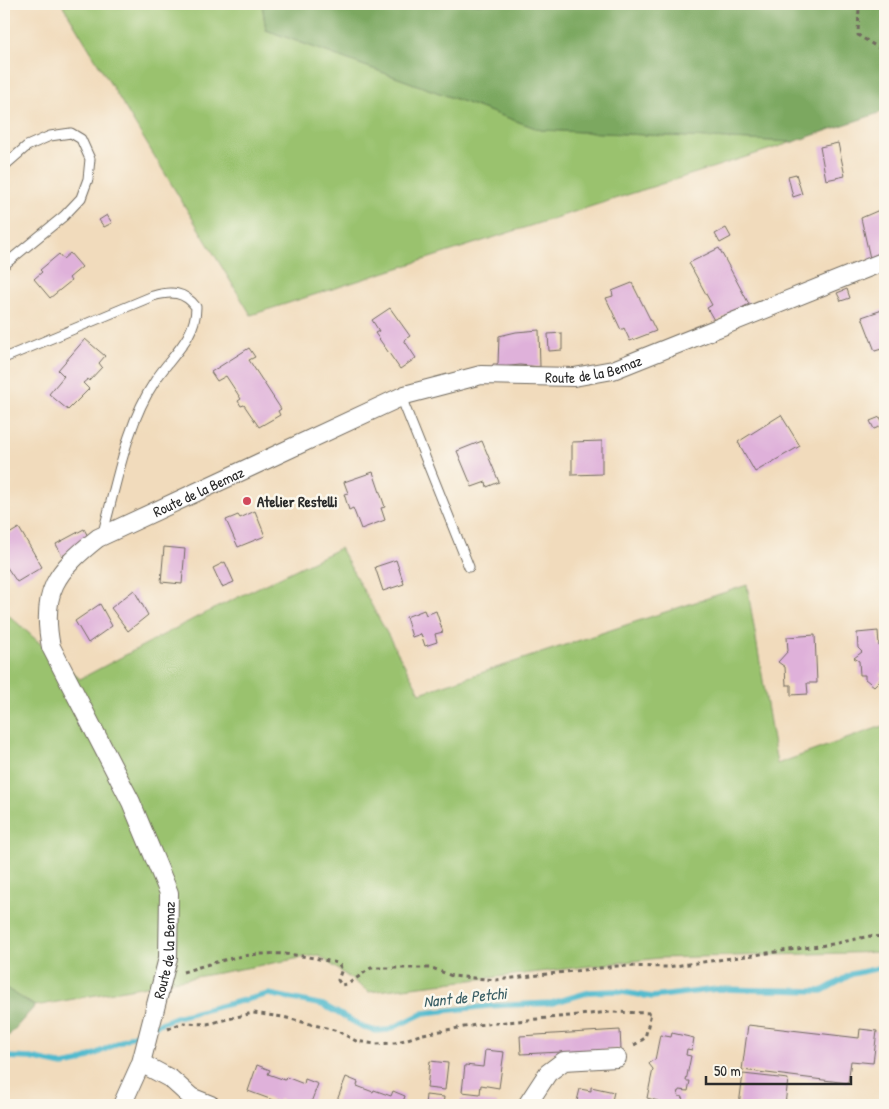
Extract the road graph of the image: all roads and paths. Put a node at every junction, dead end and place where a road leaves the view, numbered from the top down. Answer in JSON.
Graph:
{"nodes":[{"id":1,"x":863,"y":4,"type":"edge"},
{"id":2,"x":885,"y":52,"type":"edge"},
{"id":3,"x":4,"y":166,"type":"edge"},
{"id":4,"x":885,"y":261,"type":"edge"},
{"id":5,"x":4,"y":265,"type":"edge"},
{"id":6,"x":4,"y":358,"type":"edge"},
{"id":7,"x":401,"y":397,"type":"junction"},
{"id":8,"x":102,"y":537,"type":"junction"},
{"id":9,"x":469,"y":567,"type":"dead end"},
{"id":10,"x":885,"y":937,"type":"edge"},
{"id":11,"x":163,"y":977,"type":"junction"},
{"id":12,"x":149,"y":1037,"type":"junction"},
{"id":13,"x":617,"y":1058,"type":"joint"},
{"id":14,"x":141,"y":1063,"type":"junction"},
{"id":15,"x":122,"y":1105,"type":"edge"},
{"id":16,"x":211,"y":1105,"type":"edge"},
{"id":17,"x":527,"y":1105,"type":"edge"}],
"edges":[{"from":1,"to":2,"type":"path"},
{"from":3,"to":5,"type":"lane"},
{"from":4,"to":7,"type":"street","name":"Route de la Bemaz"},
{"from":6,"to":8,"type":"lane"},
{"from":7,"to":8,"type":"street","name":"Route de la Bemaz"},
{"from":7,"to":9,"type":"lane"},
{"from":8,"to":11,"type":"street","name":"Route de la Bemaz"},
{"from":10,"to":11,"type":"path"},
{"from":11,"to":12,"type":"street","name":"Route de la Bemaz"},
{"from":12,"to":13,"type":"path"},
{"from":12,"to":14,"type":"street","name":"Route de la Bemaz"},
{"from":13,"to":17,"type":"street"},
{"from":14,"to":15,"type":"street","name":"Route de la Bemaz"},
{"from":14,"to":16,"type":"street"}]}
